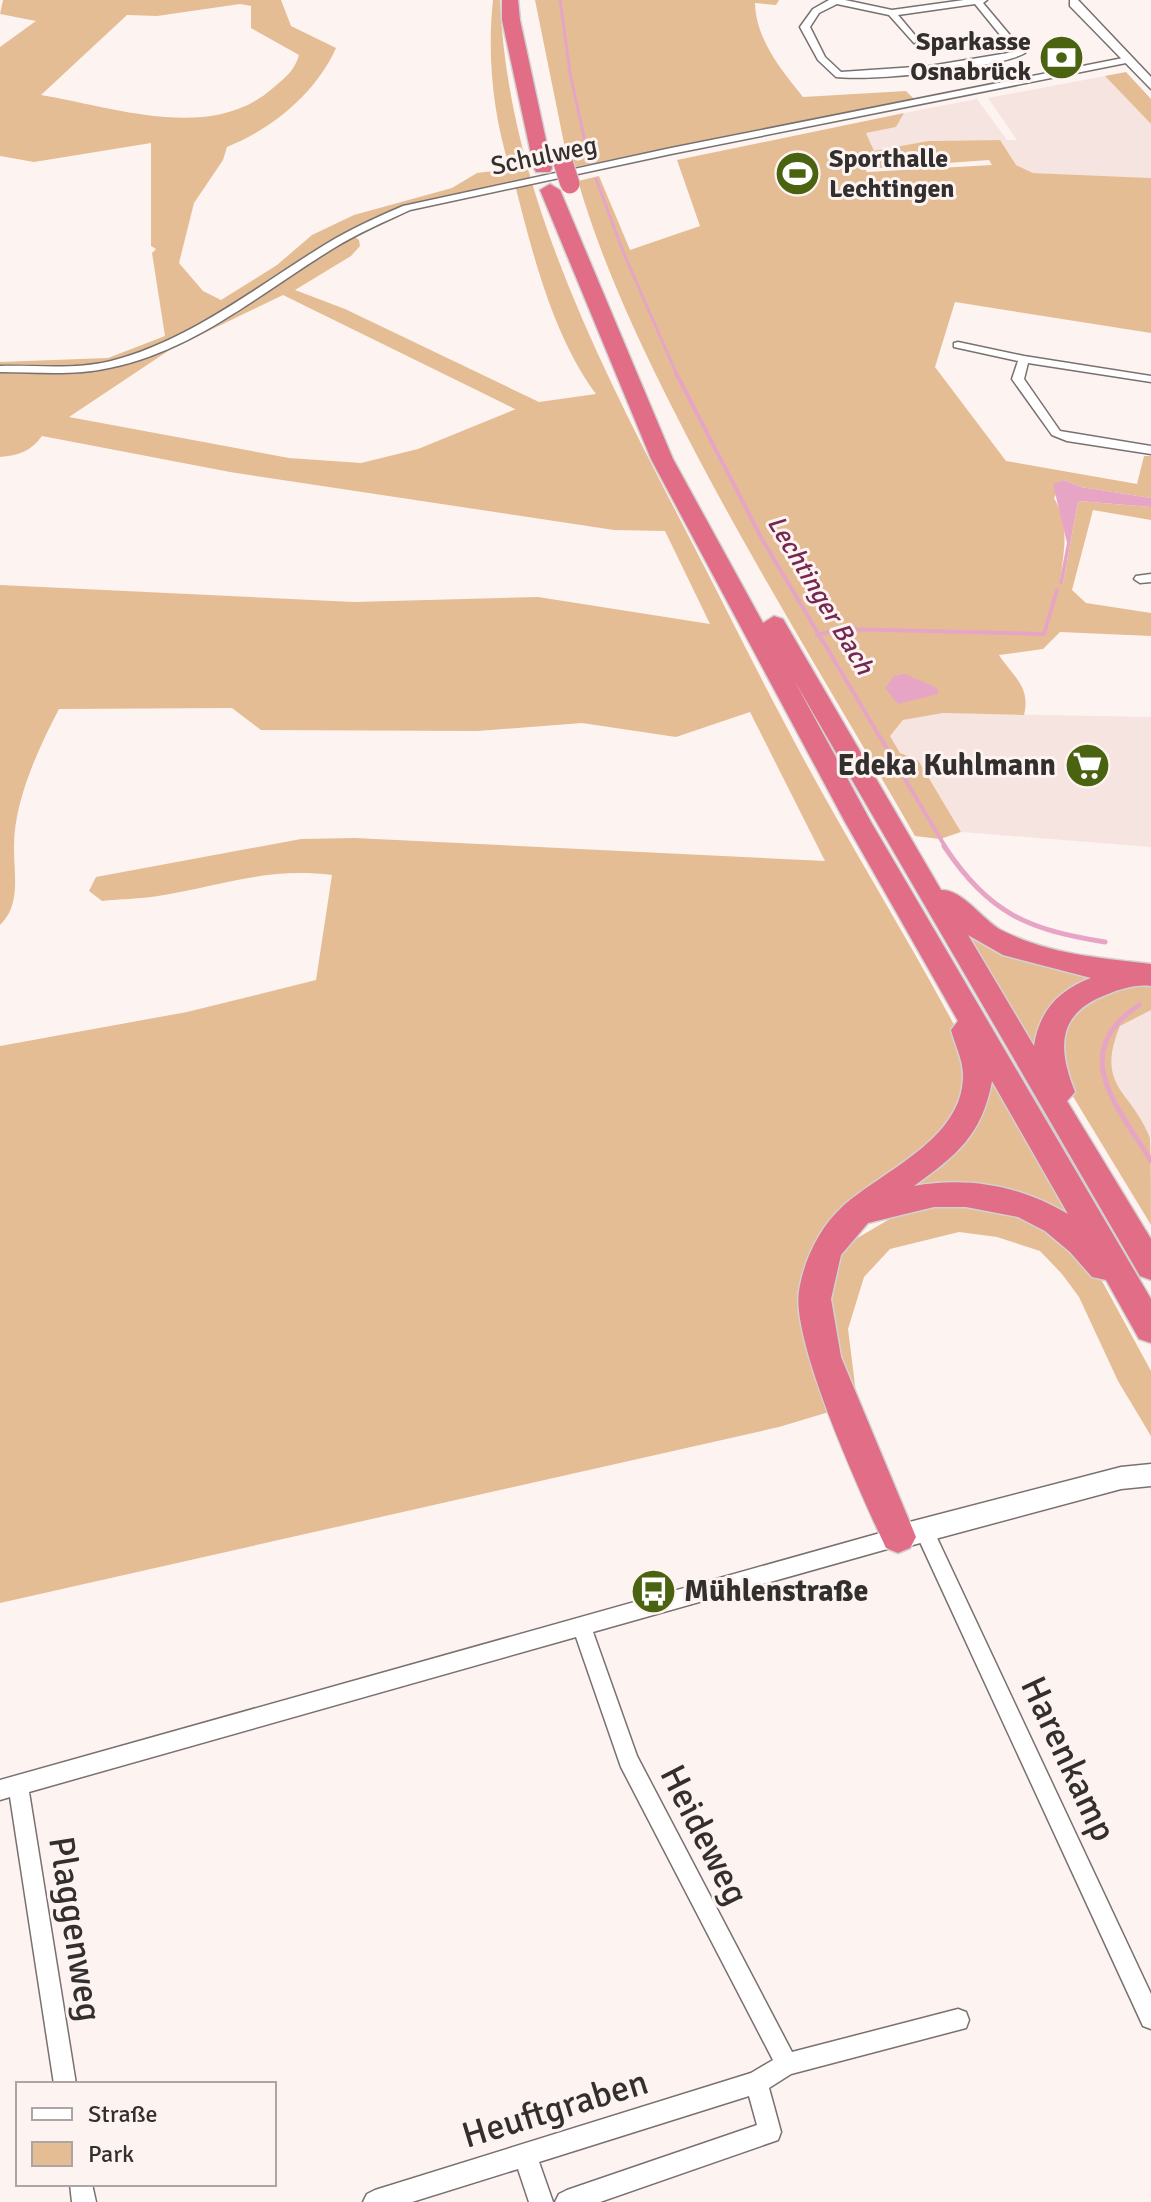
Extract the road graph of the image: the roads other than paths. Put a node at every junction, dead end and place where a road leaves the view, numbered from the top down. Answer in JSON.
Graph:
{"nodes":[{"id":1,"x":510,"y":0,"type":"edge"},
{"id":2,"x":983,"y":0,"type":"edge"},
{"id":3,"x":834,"y":1,"type":"edge"},
{"id":4,"x":977,"y":1,"type":"edge"},
{"id":5,"x":1072,"y":1,"type":"edge"},
{"id":6,"x":892,"y":13,"type":"junction"},
{"id":7,"x":914,"y":40,"type":"dead end"},
{"id":8,"x":1128,"y":60,"type":"junction"},
{"id":9,"x":1151,"y":85,"type":"edge"},
{"id":10,"x":562,"y":155,"type":"dead end"},
{"id":11,"x":560,"y":187,"type":"junction"},
{"id":12,"x":958,"y":345,"type":"dead end"},
{"id":13,"x":1024,"y":359,"type":"junction"},
{"id":14,"x":0,"y":369,"type":"edge"},
{"id":15,"x":1151,"y":379,"type":"edge"},
{"id":16,"x":1151,"y":450,"type":"edge"},
{"id":17,"x":892,"y":828,"type":"junction"},
{"id":18,"x":1150,"y":975,"type":"edge"},
{"id":19,"x":950,"y":979,"type":"junction"},
{"id":20,"x":1067,"y":1128,"type":"junction"},
{"id":21,"x":854,"y":1218,"type":"junction"},
{"id":22,"x":1151,"y":1267,"type":"edge"},
{"id":23,"x":1151,"y":1329,"type":"edge"},
{"id":24,"x":1151,"y":1345,"type":"edge"},
{"id":25,"x":1151,"y":1475,"type":"edge"},
{"id":26,"x":910,"y":1533,"type":"junction"},
{"id":27,"x":582,"y":1627,"type":"junction"},
{"id":28,"x":9,"y":1788,"type":"edge"},
{"id":29,"x":1151,"y":2018,"type":"edge"},
{"id":30,"x":958,"y":2020,"type":"dead end"},
{"id":31,"x":787,"y":2064,"type":"junction"},
{"id":32,"x":65,"y":2082,"type":"edge"},
{"id":33,"x":756,"y":2083,"type":"junction"},
{"id":34,"x":525,"y":2154,"type":"junction"},
{"id":35,"x":375,"y":2202,"type":"edge"},
{"id":36,"x":541,"y":2202,"type":"edge"},
{"id":37,"x":567,"y":2202,"type":"edge"}],
"edges":[{"from":1,"to":11,"type":"highway"},
{"from":2,"to":4,"type":"street"},
{"from":3,"to":4,"type":"street"},
{"from":3,"to":6,"type":"street"},
{"from":4,"to":6,"type":"street"},
{"from":5,"to":8,"type":"street"},
{"from":6,"to":7,"type":"street"},
{"from":8,"to":9,"type":"street"},
{"from":8,"to":14,"type":"street","name":"Schulweg"},
{"from":10,"to":11,"type":"highway","bridge":true},
{"from":11,"to":17,"type":"highway"},
{"from":11,"to":19,"type":"highway"},
{"from":12,"to":13,"type":"street"},
{"from":13,"to":15,"type":"street"},
{"from":13,"to":16,"type":"street"},
{"from":17,"to":18,"type":"highway"},
{"from":17,"to":20,"type":"highway"},
{"from":18,"to":20,"type":"highway"},
{"from":19,"to":21,"type":"highway"},
{"from":19,"to":23,"type":"highway"},
{"from":20,"to":22,"type":"highway"},
{"from":21,"to":24,"type":"highway"},
{"from":21,"to":26,"type":"highway"},
{"from":25,"to":26,"type":"street"},
{"from":26,"to":27,"type":"street"},
{"from":26,"to":29,"type":"street","name":"Harenkamp"},
{"from":27,"to":28,"type":"street"},
{"from":27,"to":31,"type":"street","name":"Heideweg"},
{"from":28,"to":32,"type":"street","name":"Plaggenweg"},
{"from":30,"to":31,"type":"street","name":"Heuftgraben"},
{"from":31,"to":33,"type":"street","name":"Heuftgraben"},
{"from":33,"to":34,"type":"street","name":"Heuftgraben"},
{"from":33,"to":37,"type":"street"},
{"from":34,"to":35,"type":"street","name":"Heuftgraben"},
{"from":34,"to":36,"type":"street"}]}
